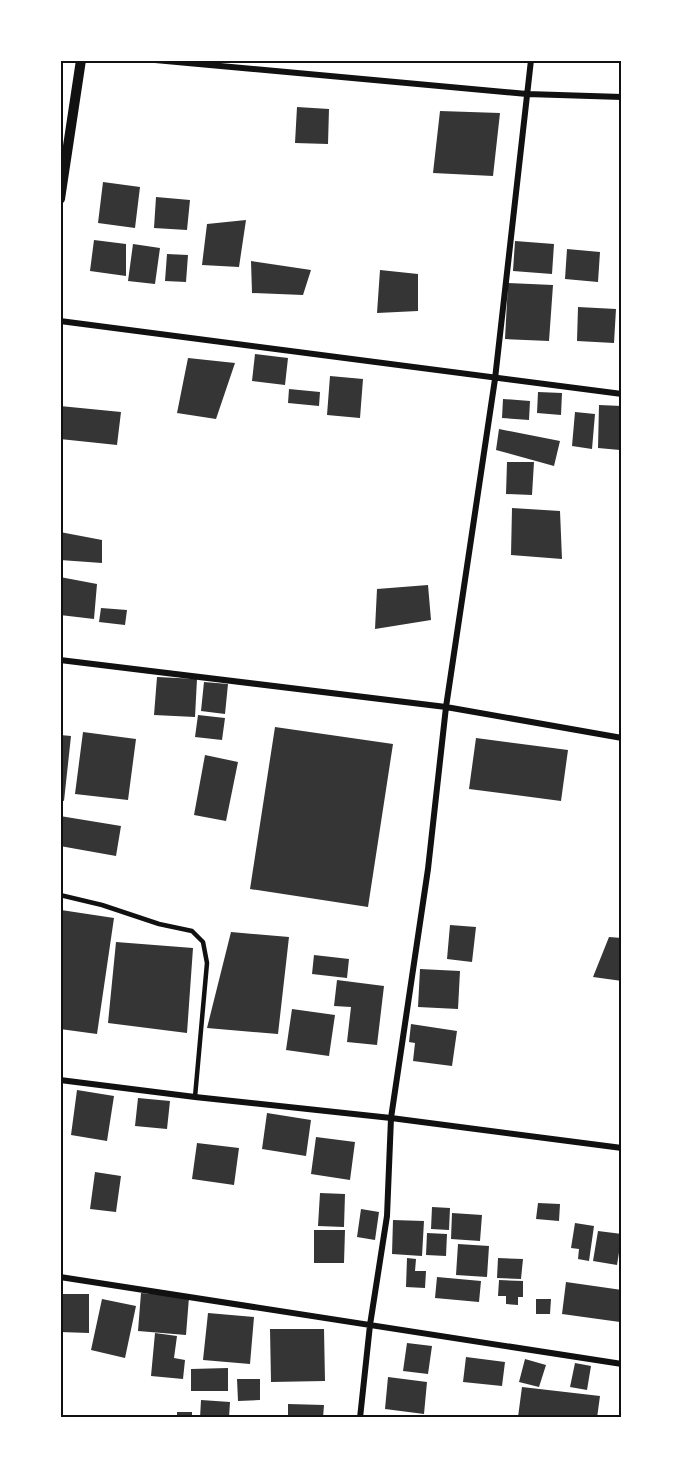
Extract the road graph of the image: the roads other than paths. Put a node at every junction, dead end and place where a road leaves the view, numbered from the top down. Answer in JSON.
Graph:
{"nodes":[{"id":1,"x":81,"y":60,"type":"edge"},
{"id":2,"x":155,"y":60,"type":"edge"},
{"id":3,"x":531,"y":60,"type":"edge"},
{"id":4,"x":527,"y":94,"type":"junction"},
{"id":5,"x":622,"y":97,"type":"edge"},
{"id":6,"x":60,"y":199,"type":"edge"},
{"id":7,"x":60,"y":321,"type":"edge"},
{"id":8,"x":495,"y":379,"type":"junction"},
{"id":9,"x":622,"y":394,"type":"edge"},
{"id":10,"x":60,"y":660,"type":"edge"},
{"id":11,"x":446,"y":707,"type":"junction"},
{"id":12,"x":622,"y":738,"type":"edge"},
{"id":13,"x":60,"y":895,"type":"edge"},
{"id":14,"x":60,"y":1080,"type":"edge"},
{"id":15,"x":195,"y":1097,"type":"junction"},
{"id":16,"x":391,"y":1118,"type":"junction"},
{"id":17,"x":622,"y":1148,"type":"edge"},
{"id":18,"x":60,"y":1277,"type":"edge"},
{"id":19,"x":370,"y":1325,"type":"junction"},
{"id":20,"x":622,"y":1364,"type":"edge"},
{"id":21,"x":360,"y":1418,"type":"edge"}],
"edges":[{"from":1,"to":6,"type":"street"},
{"from":2,"to":4,"type":"street"},
{"from":3,"to":4,"type":"street"},
{"from":4,"to":5,"type":"street"},
{"from":4,"to":8,"type":"street"},
{"from":7,"to":8,"type":"street"},
{"from":8,"to":9,"type":"street"},
{"from":8,"to":11,"type":"street"},
{"from":10,"to":11,"type":"street"},
{"from":11,"to":12,"type":"street"},
{"from":11,"to":16,"type":"street"},
{"from":13,"to":15,"type":"lane"},
{"from":14,"to":15,"type":"street"},
{"from":15,"to":16,"type":"street"},
{"from":16,"to":17,"type":"street"},
{"from":16,"to":19,"type":"street"},
{"from":18,"to":19,"type":"street"},
{"from":19,"to":20,"type":"street"},
{"from":19,"to":21,"type":"street"}]}
